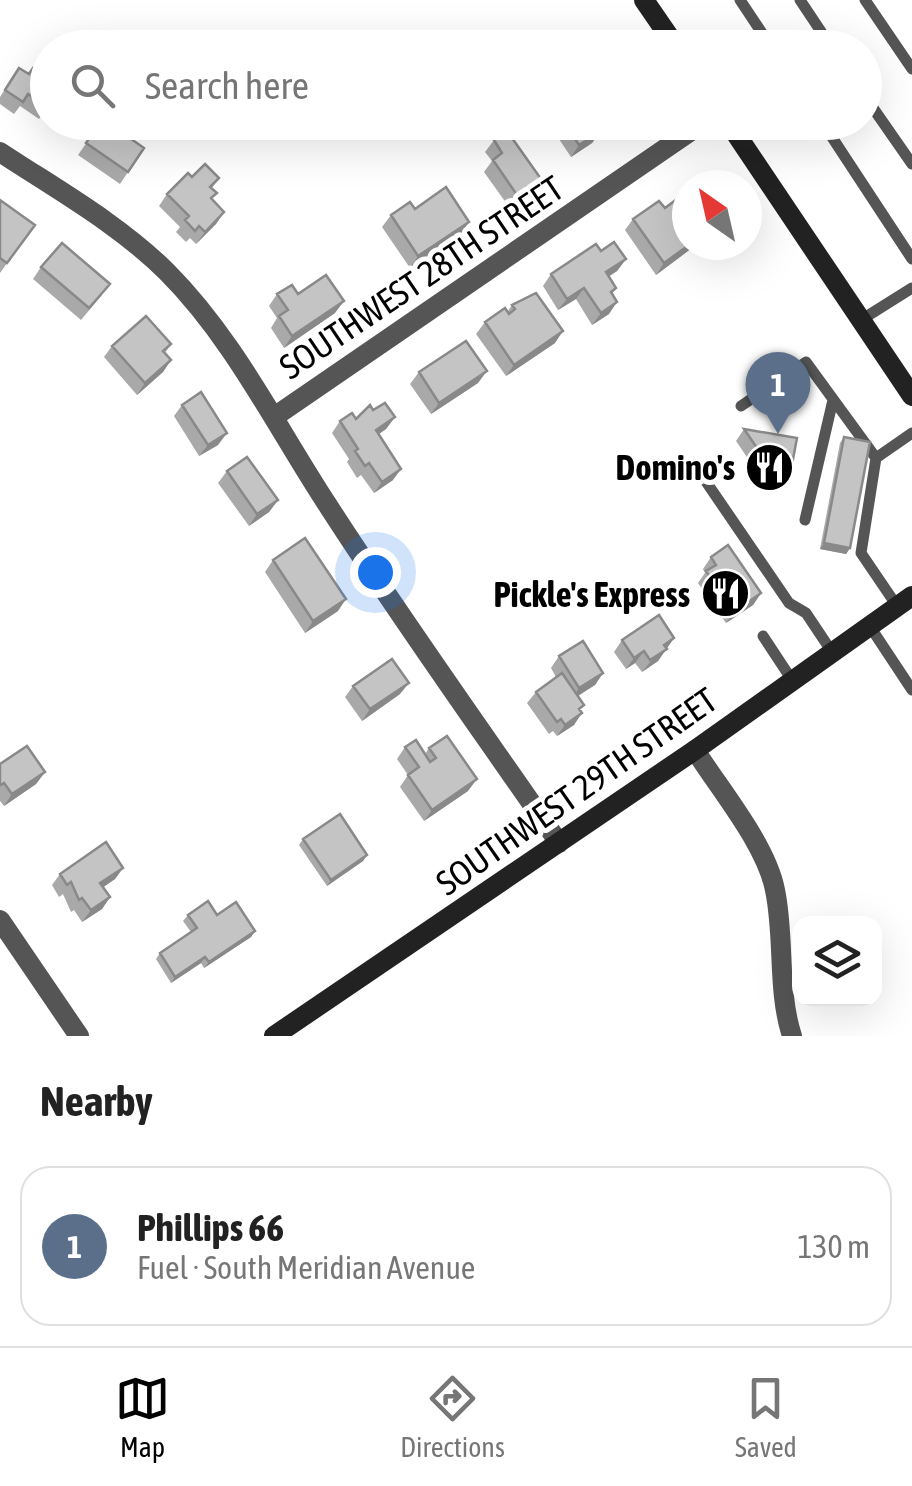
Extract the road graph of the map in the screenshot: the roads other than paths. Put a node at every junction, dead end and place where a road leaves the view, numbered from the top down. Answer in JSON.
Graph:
{"nodes":[{"id":1,"x":644,"y":0,"type":"edge"},
{"id":2,"x":740,"y":0,"type":"edge"},
{"id":3,"x":800,"y":0,"type":"edge"},
{"id":4,"x":865,"y":0,"type":"edge"},
{"id":5,"x":665,"y":30,"type":"edge"},
{"id":6,"x":760,"y":30,"type":"edge"},
{"id":7,"x":820,"y":30,"type":"edge"},
{"id":8,"x":912,"y":69,"type":"edge"},
{"id":9,"x":882,"y":120,"type":"edge"},
{"id":10,"x":678,"y":140,"type":"edge"},
{"id":11,"x":740,"y":140,"type":"edge"},
{"id":12,"x":834,"y":140,"type":"edge"},
{"id":13,"x":0,"y":152,"type":"edge"},
{"id":14,"x":912,"y":164,"type":"edge"},
{"id":15,"x":912,"y":259,"type":"edge"},
{"id":16,"x":912,"y":288,"type":"edge"},
{"id":17,"x":861,"y":320,"type":"junction"},
{"id":18,"x":912,"y":396,"type":"edge"},
{"id":19,"x":832,"y":400,"type":"junction"},
{"id":20,"x":741,"y":406,"type":"dead end"},
{"id":21,"x":274,"y":417,"type":"junction"},
{"id":22,"x":912,"y":433,"type":"edge"},
{"id":23,"x":876,"y":458,"type":"junction"},
{"id":24,"x":696,"y":467,"type":"dead end"},
{"id":25,"x":805,"y":520,"type":"dead end"},
{"id":26,"x":905,"y":601,"type":"edge"},
{"id":27,"x":869,"y":625,"type":"junction"},
{"id":28,"x":763,"y":636,"type":"dead end"},
{"id":29,"x":832,"y":652,"type":"junction"},
{"id":30,"x":792,"y":680,"type":"junction"},
{"id":31,"x":912,"y":690,"type":"edge"},
{"id":32,"x":694,"y":750,"type":"junction"},
{"id":33,"x":559,"y":843,"type":"junction"},
{"id":34,"x":0,"y":920,"type":"edge"},
{"id":35,"x":80,"y":1036,"type":"edge"},
{"id":36,"x":274,"y":1036,"type":"edge"},
{"id":37,"x":792,"y":1036,"type":"edge"}],
"edges":[{"from":1,"to":5,"type":"street"},
{"from":2,"to":6,"type":"lane"},
{"from":3,"to":7,"type":"lane"},
{"from":4,"to":8,"type":"lane"},
{"from":9,"to":14,"type":"lane"},
{"from":10,"to":21,"type":"street","name":"SOUTHWEST 28TH STREET"},
{"from":11,"to":17,"type":"street"},
{"from":12,"to":15,"type":"lane"},
{"from":13,"to":21,"type":"street"},
{"from":16,"to":17,"type":"lane"},
{"from":17,"to":18,"type":"street"},
{"from":19,"to":20,"type":"lane"},
{"from":19,"to":23,"type":"lane"},
{"from":19,"to":25,"type":"lane"},
{"from":21,"to":33,"type":"street"},
{"from":22,"to":23,"type":"lane"},
{"from":23,"to":26,"type":"lane"},
{"from":24,"to":29,"type":"lane"},
{"from":26,"to":27,"type":"street","name":"SOUTHWEST 29TH STREET"},
{"from":27,"to":29,"type":"street","name":"SOUTHWEST 29TH STREET"},
{"from":27,"to":31,"type":"lane"},
{"from":28,"to":30,"type":"lane"},
{"from":29,"to":30,"type":"street","name":"SOUTHWEST 29TH STREET"},
{"from":30,"to":32,"type":"street","name":"SOUTHWEST 29TH STREET"},
{"from":32,"to":33,"type":"street","name":"SOUTHWEST 29TH STREET"},
{"from":32,"to":37,"type":"street"},
{"from":33,"to":36,"type":"street","name":"SOUTHWEST 29TH STREET"},
{"from":34,"to":35,"type":"street"}]}
